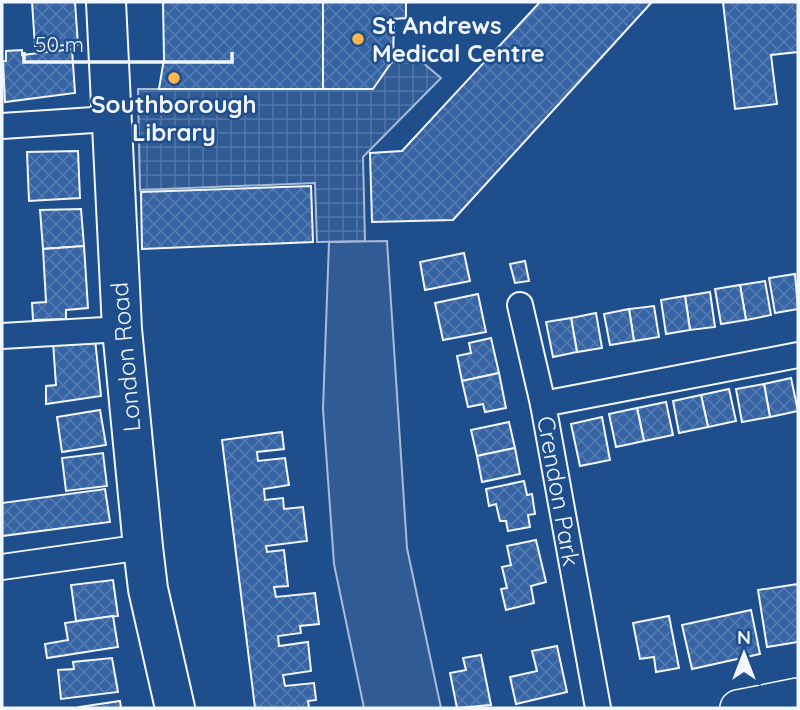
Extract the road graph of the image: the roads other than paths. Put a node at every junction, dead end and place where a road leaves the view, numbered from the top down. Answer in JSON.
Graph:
{"nodes":[{"id":1,"x":106,"y":2,"type":"edge"},
{"id":2,"x":109,"y":118,"type":"junction"},
{"id":3,"x":2,"y":126,"type":"edge"},
{"id":4,"x":520,"y":305,"type":"dead end"},
{"id":5,"x":122,"y":329,"type":"junction"},
{"id":6,"x":2,"y":335,"type":"edge"},
{"id":7,"x":798,"y":355,"type":"edge"},
{"id":8,"x":543,"y":404,"type":"junction"},
{"id":9,"x":143,"y":547,"type":"junction"},
{"id":10,"x":2,"y":567,"type":"edge"},
{"id":11,"x":798,"y":696,"type":"edge"},
{"id":12,"x":175,"y":708,"type":"edge"},
{"id":13,"x":598,"y":708,"type":"edge"},
{"id":14,"x":738,"y":708,"type":"edge"}],
"edges":[{"from":1,"to":2,"type":"highway","name":"London Road"},
{"from":2,"to":3,"type":"street"},
{"from":2,"to":5,"type":"highway","name":"London Road"},
{"from":4,"to":8,"type":"street"},
{"from":5,"to":6,"type":"street"},
{"from":5,"to":9,"type":"highway","name":"London Road"},
{"from":7,"to":8,"type":"street","name":"Crendon Park"},
{"from":8,"to":13,"type":"street","name":"Crendon Park"},
{"from":9,"to":10,"type":"street"},
{"from":9,"to":12,"type":"highway","name":"London Road"},
{"from":11,"to":14,"type":"street"}]}
